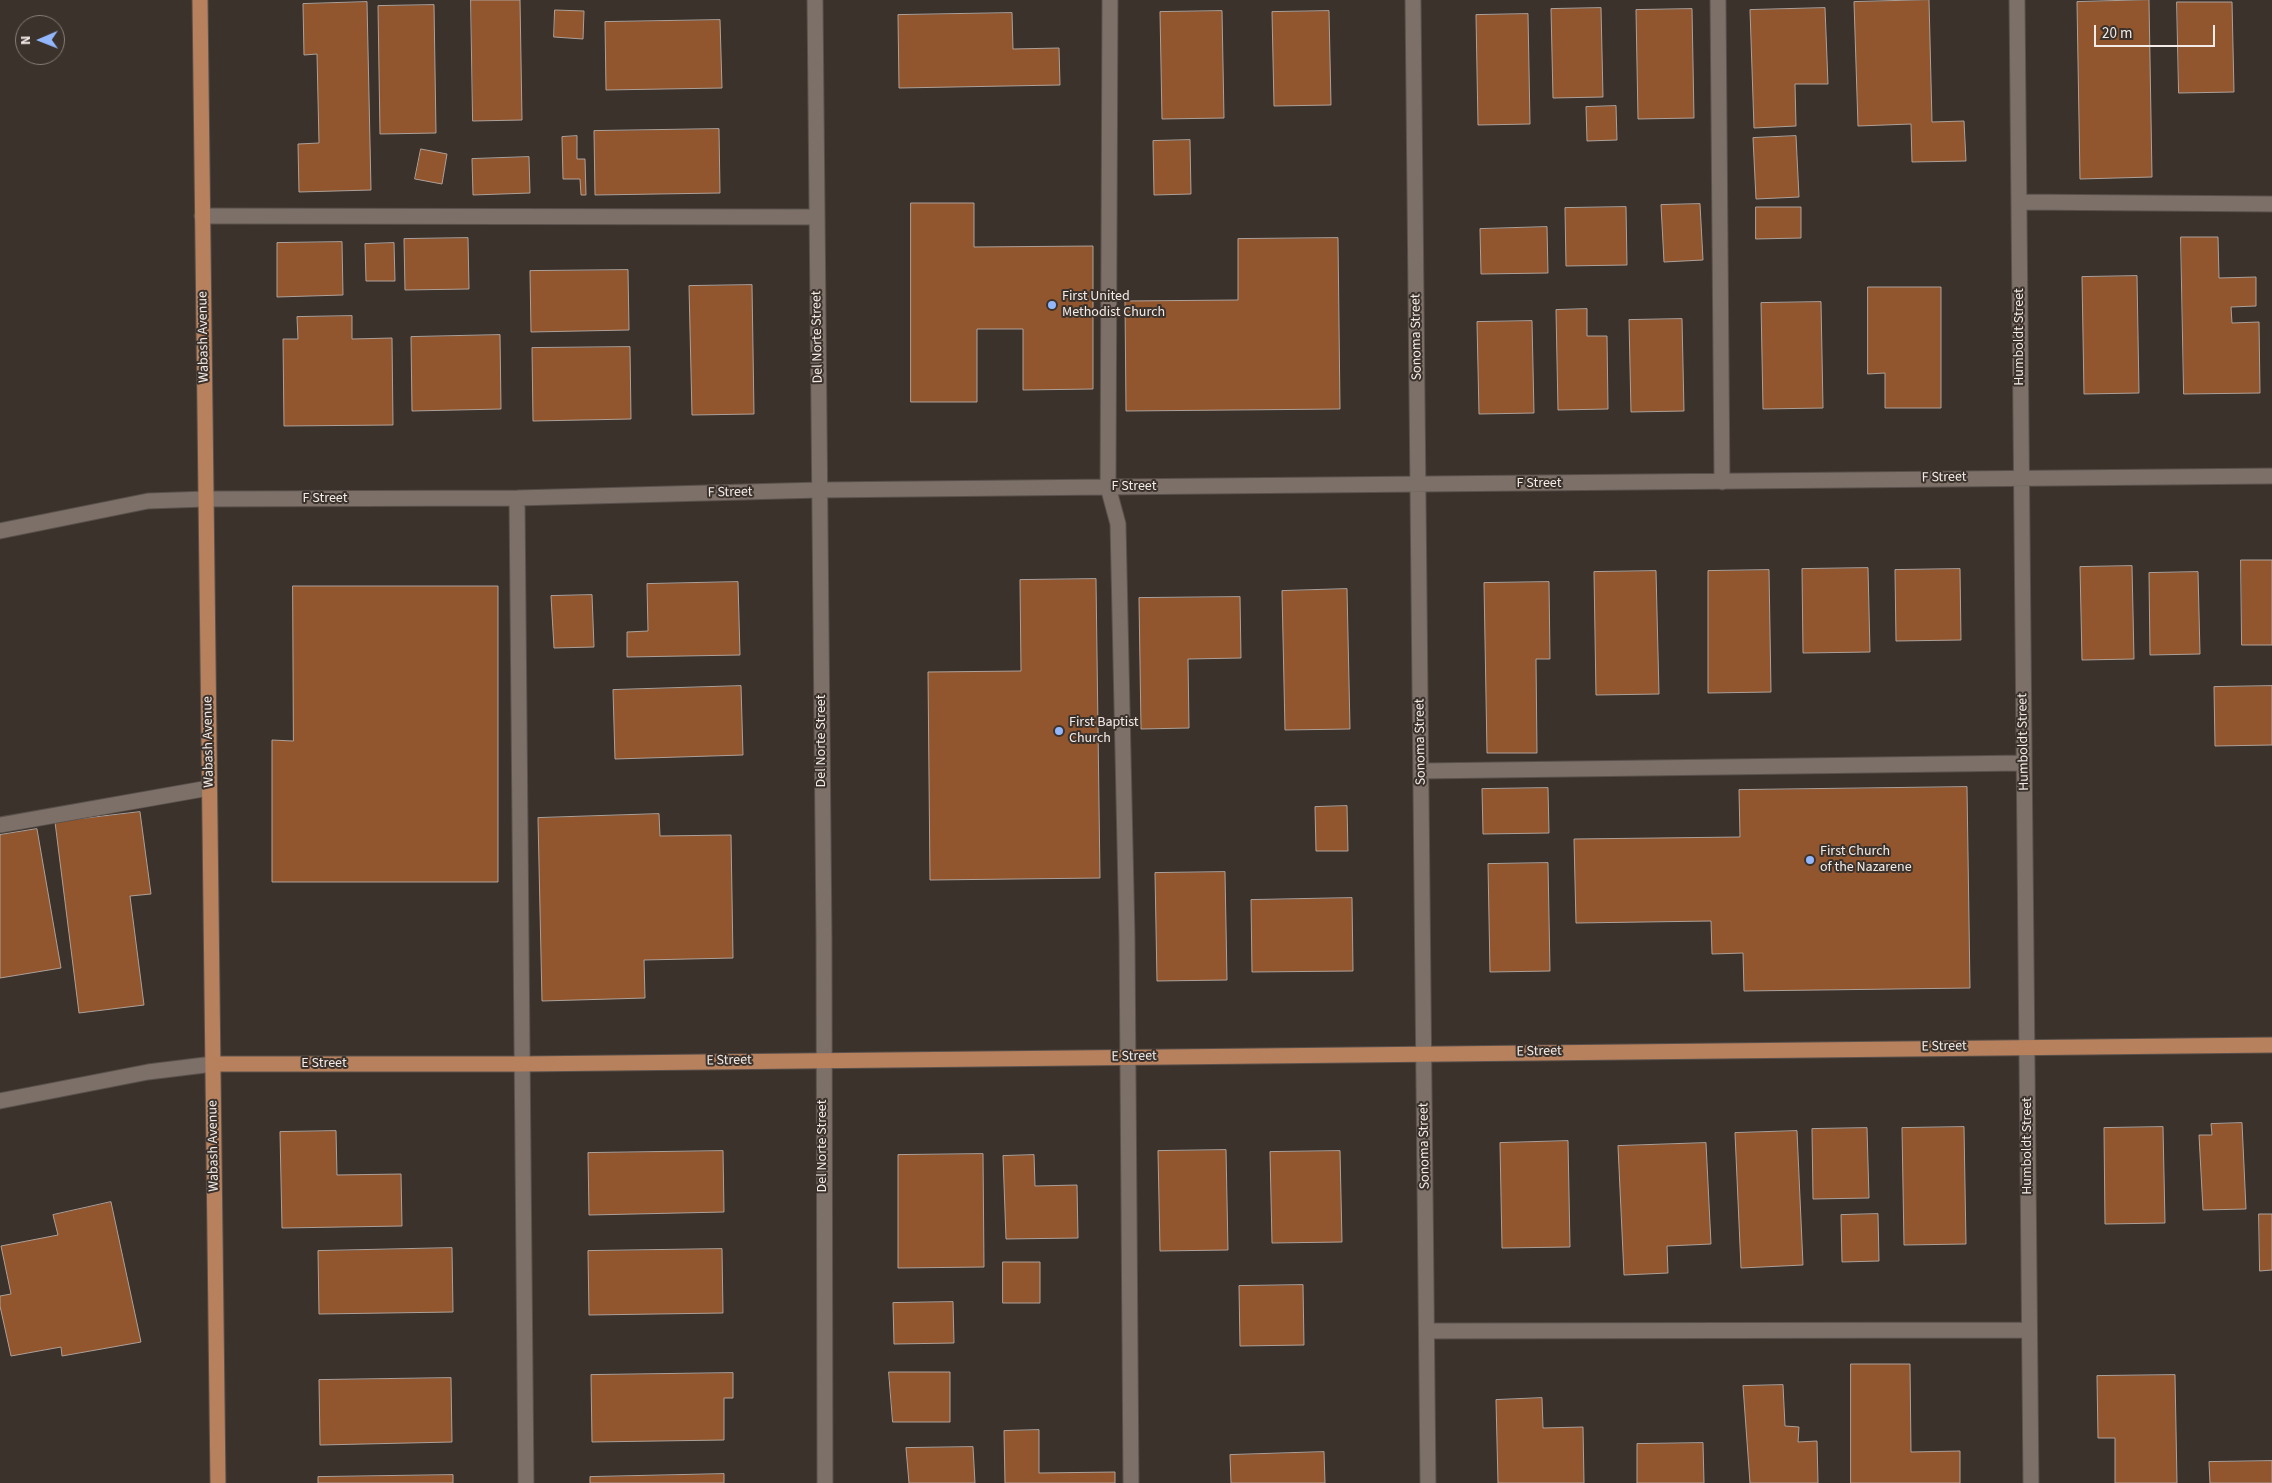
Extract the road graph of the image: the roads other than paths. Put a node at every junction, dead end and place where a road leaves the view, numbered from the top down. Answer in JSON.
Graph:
{"nodes":[{"id":1,"x":200,"y":0,"type":"edge"},
{"id":2,"x":815,"y":0,"type":"edge"},
{"id":3,"x":1110,"y":0,"type":"edge"},
{"id":4,"x":1413,"y":0,"type":"edge"},
{"id":5,"x":1718,"y":0,"type":"edge"},
{"id":6,"x":2017,"y":0,"type":"edge"},
{"id":7,"x":2019,"y":202,"type":"junction"},
{"id":8,"x":2272,"y":204,"type":"edge"},
{"id":9,"x":202,"y":216,"type":"junction"},
{"id":10,"x":817,"y":217,"type":"junction"},
{"id":11,"x":2272,"y":476,"type":"edge"},
{"id":12,"x":2022,"y":477,"type":"junction"},
{"id":13,"x":1722,"y":482,"type":"junction"},
{"id":14,"x":1418,"y":484,"type":"junction"},
{"id":15,"x":1108,"y":487,"type":"junction"},
{"id":16,"x":820,"y":490,"type":"junction"},
{"id":17,"x":517,"y":498,"type":"junction"},
{"id":18,"x":206,"y":499,"type":"junction"},
{"id":19,"x":0,"y":531,"type":"edge"},
{"id":20,"x":2024,"y":763,"type":"junction"},
{"id":21,"x":1421,"y":771,"type":"junction"},
{"id":22,"x":209,"y":788,"type":"junction"},
{"id":23,"x":0,"y":825,"type":"edge"},
{"id":24,"x":2272,"y":1045,"type":"edge"},
{"id":25,"x":2027,"y":1046,"type":"junction"},
{"id":26,"x":1424,"y":1053,"type":"junction"},
{"id":27,"x":1128,"y":1058,"type":"junction"},
{"id":28,"x":823,"y":1060,"type":"junction"},
{"id":29,"x":213,"y":1064,"type":"junction"},
{"id":30,"x":522,"y":1064,"type":"junction"},
{"id":31,"x":0,"y":1101,"type":"edge"},
{"id":32,"x":2029,"y":1330,"type":"junction"},
{"id":33,"x":1427,"y":1331,"type":"junction"},
{"id":34,"x":218,"y":1483,"type":"edge"},
{"id":35,"x":526,"y":1483,"type":"edge"},
{"id":36,"x":824,"y":1483,"type":"edge"},
{"id":37,"x":1131,"y":1483,"type":"edge"},
{"id":38,"x":1428,"y":1483,"type":"edge"},
{"id":39,"x":2031,"y":1483,"type":"edge"}],
"edges":[{"from":1,"to":9,"type":"main road","name":"Wabash Avenue"},
{"from":2,"to":10,"type":"street","name":"Del Norte Street"},
{"from":3,"to":15,"type":"street"},
{"from":4,"to":14,"type":"street","name":"Sonoma Street"},
{"from":5,"to":13,"type":"street"},
{"from":6,"to":7,"type":"street","name":"Humboldt Street"},
{"from":7,"to":8,"type":"street"},
{"from":7,"to":12,"type":"street","name":"Humboldt Street"},
{"from":9,"to":10,"type":"street"},
{"from":9,"to":18,"type":"main road","name":"Wabash Avenue"},
{"from":10,"to":16,"type":"street","name":"Del Norte Street"},
{"from":11,"to":12,"type":"street","name":"F Street"},
{"from":12,"to":13,"type":"street","name":"F Street"},
{"from":12,"to":20,"type":"street","name":"Humboldt Street"},
{"from":13,"to":14,"type":"street","name":"F Street"},
{"from":14,"to":15,"type":"street","name":"F Street"},
{"from":14,"to":21,"type":"street","name":"Sonoma Street"},
{"from":15,"to":16,"type":"street","name":"F Street"},
{"from":15,"to":27,"type":"street"},
{"from":16,"to":17,"type":"street","name":"F Street"},
{"from":16,"to":28,"type":"street","name":"Del Norte Street"},
{"from":17,"to":18,"type":"street","name":"F Street"},
{"from":17,"to":30,"type":"street"},
{"from":18,"to":19,"type":"street","name":"F Street"},
{"from":18,"to":22,"type":"main road","name":"Wabash Avenue"},
{"from":20,"to":21,"type":"street"},
{"from":20,"to":25,"type":"street","name":"Humboldt Street"},
{"from":21,"to":26,"type":"street","name":"Sonoma Street"},
{"from":22,"to":23,"type":"street"},
{"from":22,"to":29,"type":"main road","name":"Wabash Avenue"},
{"from":24,"to":25,"type":"main road","name":"E Street"},
{"from":25,"to":26,"type":"main road","name":"E Street"},
{"from":25,"to":32,"type":"street","name":"Humboldt Street"},
{"from":26,"to":27,"type":"main road","name":"E Street"},
{"from":26,"to":33,"type":"street","name":"Sonoma Street"},
{"from":27,"to":28,"type":"main road","name":"E Street"},
{"from":27,"to":37,"type":"street"},
{"from":28,"to":30,"type":"main road","name":"E Street"},
{"from":28,"to":36,"type":"street","name":"Del Norte Street"},
{"from":29,"to":30,"type":"main road","name":"E Street"},
{"from":29,"to":31,"type":"street","name":"E Street"},
{"from":29,"to":34,"type":"main road","name":"Wabash Avenue"},
{"from":30,"to":35,"type":"street"},
{"from":32,"to":33,"type":"street"},
{"from":32,"to":39,"type":"street","name":"Humboldt Street"},
{"from":33,"to":38,"type":"street","name":"Sonoma Street"}]}
